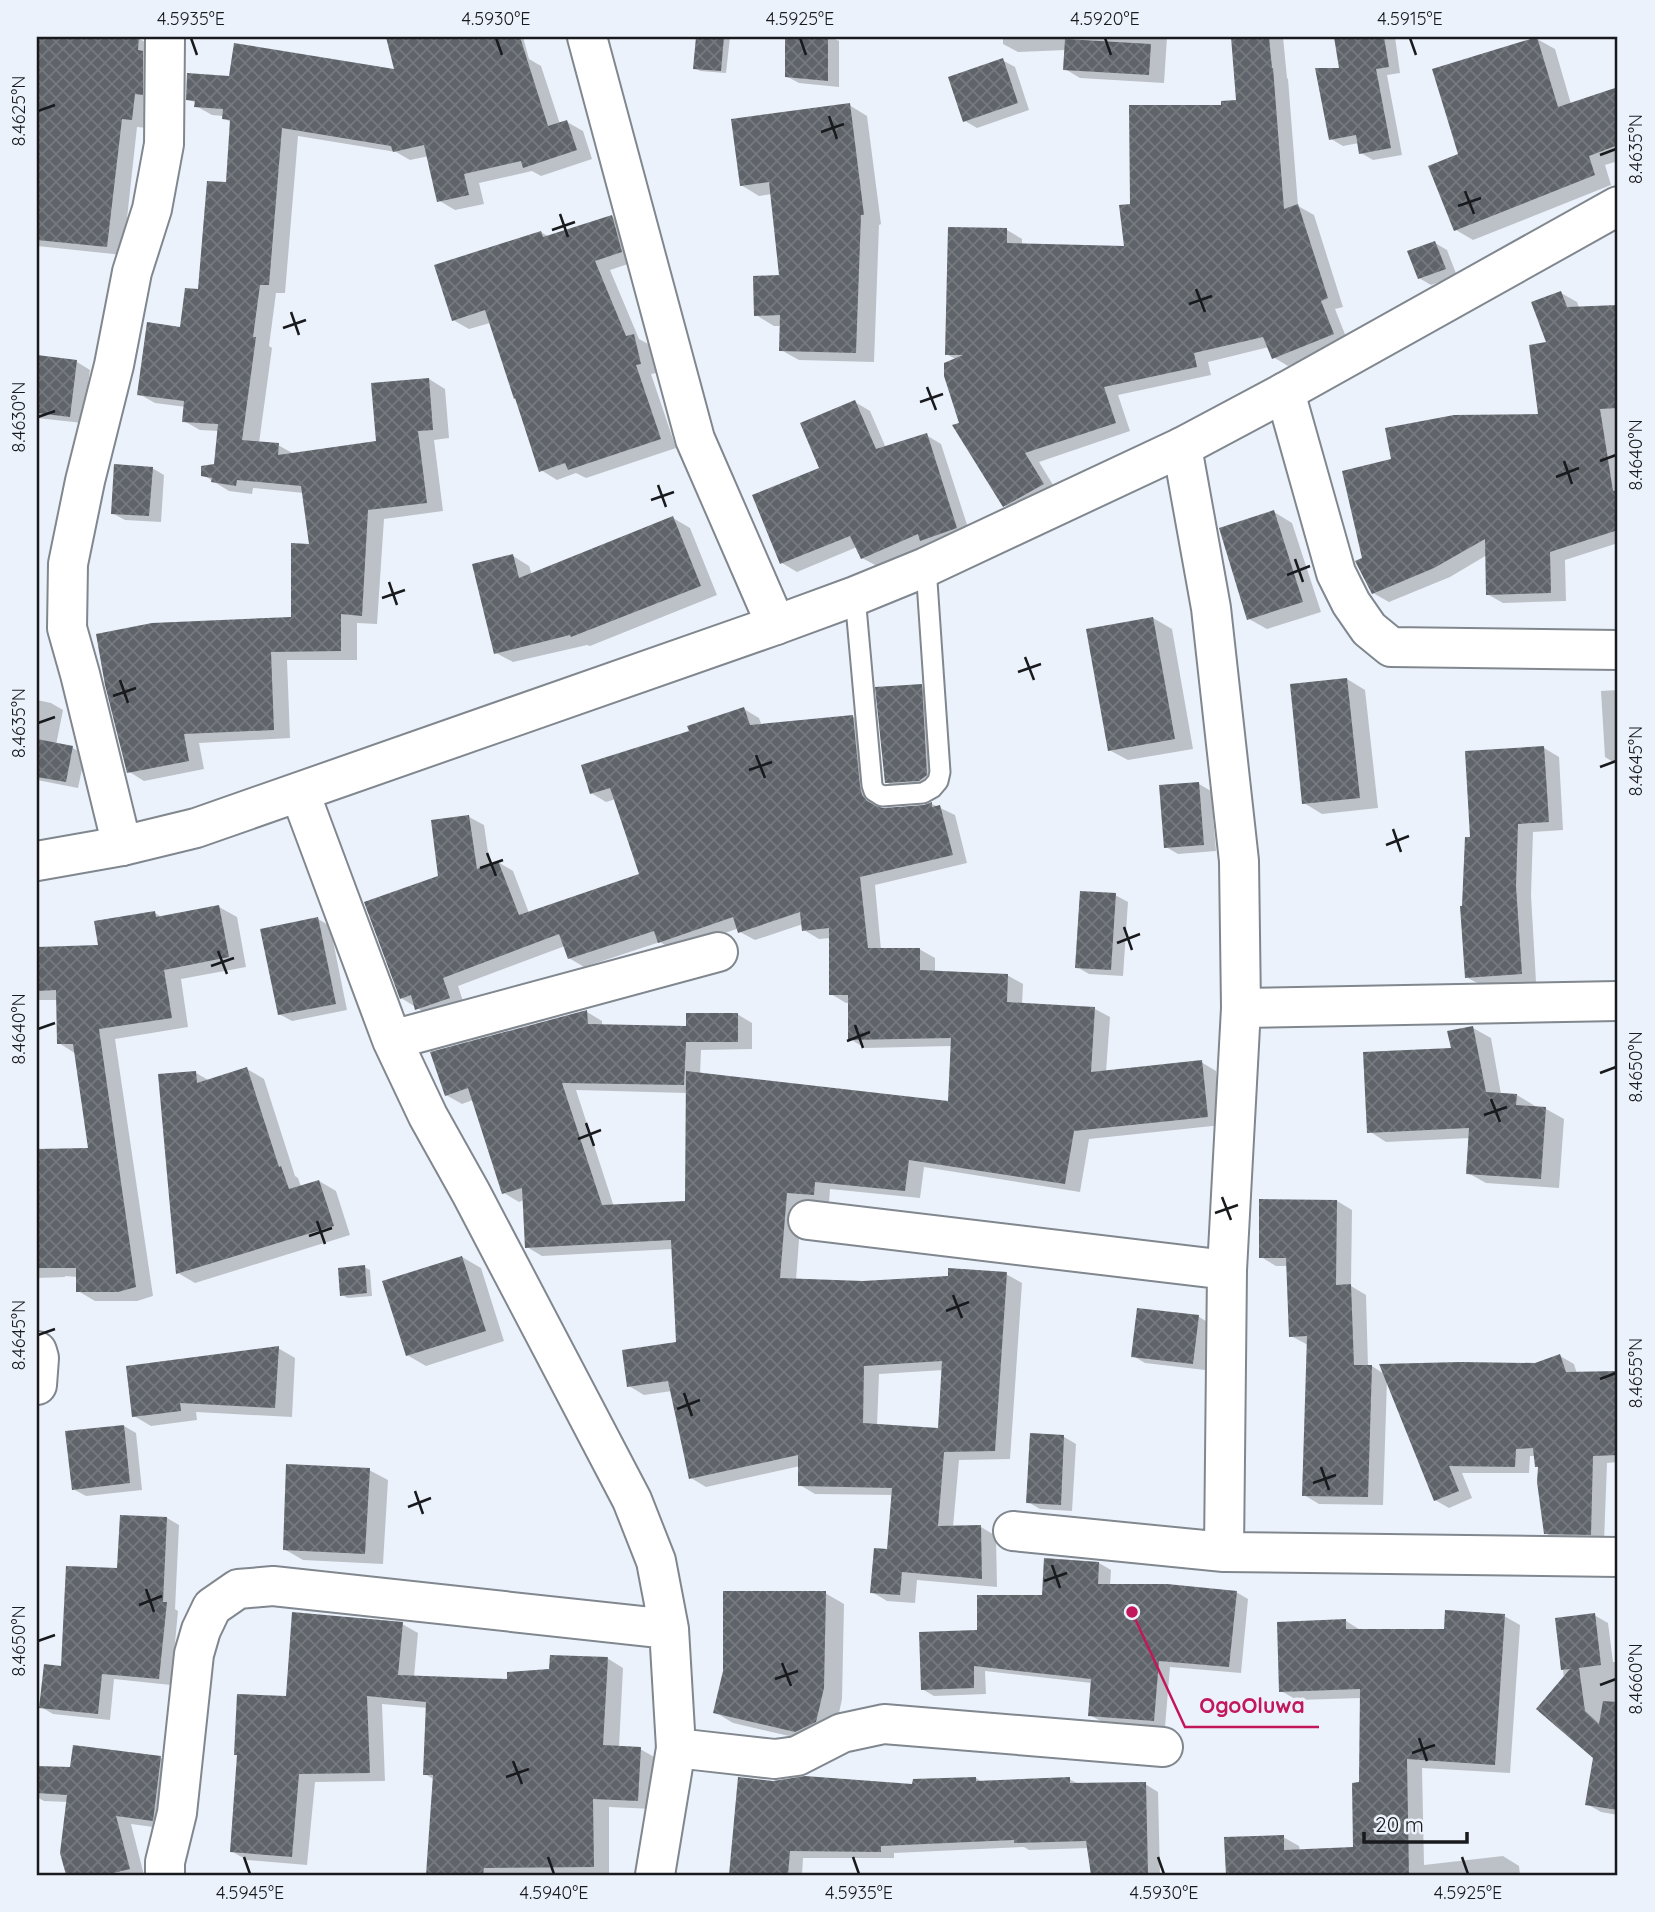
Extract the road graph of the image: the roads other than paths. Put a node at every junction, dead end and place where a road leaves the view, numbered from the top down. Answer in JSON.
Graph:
{"nodes":[{"id":1,"x":165,"y":37,"type":"edge"},
{"id":2,"x":587,"y":37,"type":"edge"},
{"id":3,"x":1618,"y":206,"type":"edge"},
{"id":4,"x":1285,"y":392,"type":"junction"},
{"id":5,"x":1182,"y":447,"type":"junction"},
{"id":6,"x":926,"y":567,"type":"junction"},
{"id":7,"x":855,"y":596,"type":"junction"},
{"id":8,"x":776,"y":625,"type":"junction"},
{"id":9,"x":1618,"y":650,"type":"edge"},
{"id":10,"x":300,"y":793,"type":"junction"},
{"id":11,"x":122,"y":846,"type":"junction"},
{"id":12,"x":37,"y":861,"type":"edge"},
{"id":13,"x":718,"y":952,"type":"dead end"},
{"id":14,"x":1618,"y":1001,"type":"edge"},
{"id":15,"x":1241,"y":1008,"type":"junction"},
{"id":16,"x":391,"y":1040,"type":"junction"},
{"id":17,"x":808,"y":1220,"type":"dead end"},
{"id":18,"x":1227,"y":1270,"type":"junction"},
{"id":19,"x":37,"y":1350,"type":"edge"},
{"id":20,"x":37,"y":1385,"type":"edge"},
{"id":21,"x":1013,"y":1531,"type":"dead end"},
{"id":22,"x":1224,"y":1552,"type":"junction"},
{"id":23,"x":1618,"y":1557,"type":"edge"},
{"id":24,"x":669,"y":1629,"type":"junction"},
{"id":25,"x":1163,"y":1747,"type":"dead end"},
{"id":26,"x":676,"y":1748,"type":"junction"},
{"id":27,"x":164,"y":1875,"type":"edge"},
{"id":28,"x":655,"y":1875,"type":"edge"}],
"edges":[{"from":1,"to":11,"type":"street"},
{"from":2,"to":8,"type":"street"},
{"from":3,"to":4,"type":"street"},
{"from":4,"to":5,"type":"street"},
{"from":4,"to":9,"type":"street"},
{"from":5,"to":6,"type":"street"},
{"from":5,"to":15,"type":"street"},
{"from":6,"to":7,"type":"street"},
{"from":6,"to":7,"type":"lane"},
{"from":7,"to":8,"type":"street"},
{"from":8,"to":10,"type":"street"},
{"from":10,"to":11,"type":"street"},
{"from":10,"to":16,"type":"street"},
{"from":11,"to":12,"type":"street"},
{"from":13,"to":16,"type":"street"},
{"from":14,"to":15,"type":"street"},
{"from":15,"to":18,"type":"street"},
{"from":16,"to":24,"type":"street"},
{"from":17,"to":18,"type":"street"},
{"from":18,"to":22,"type":"street"},
{"from":19,"to":20,"type":"street"},
{"from":21,"to":22,"type":"street"},
{"from":22,"to":23,"type":"street"},
{"from":24,"to":26,"type":"street"},
{"from":24,"to":27,"type":"street"},
{"from":25,"to":26,"type":"street"},
{"from":26,"to":28,"type":"street"}]}
